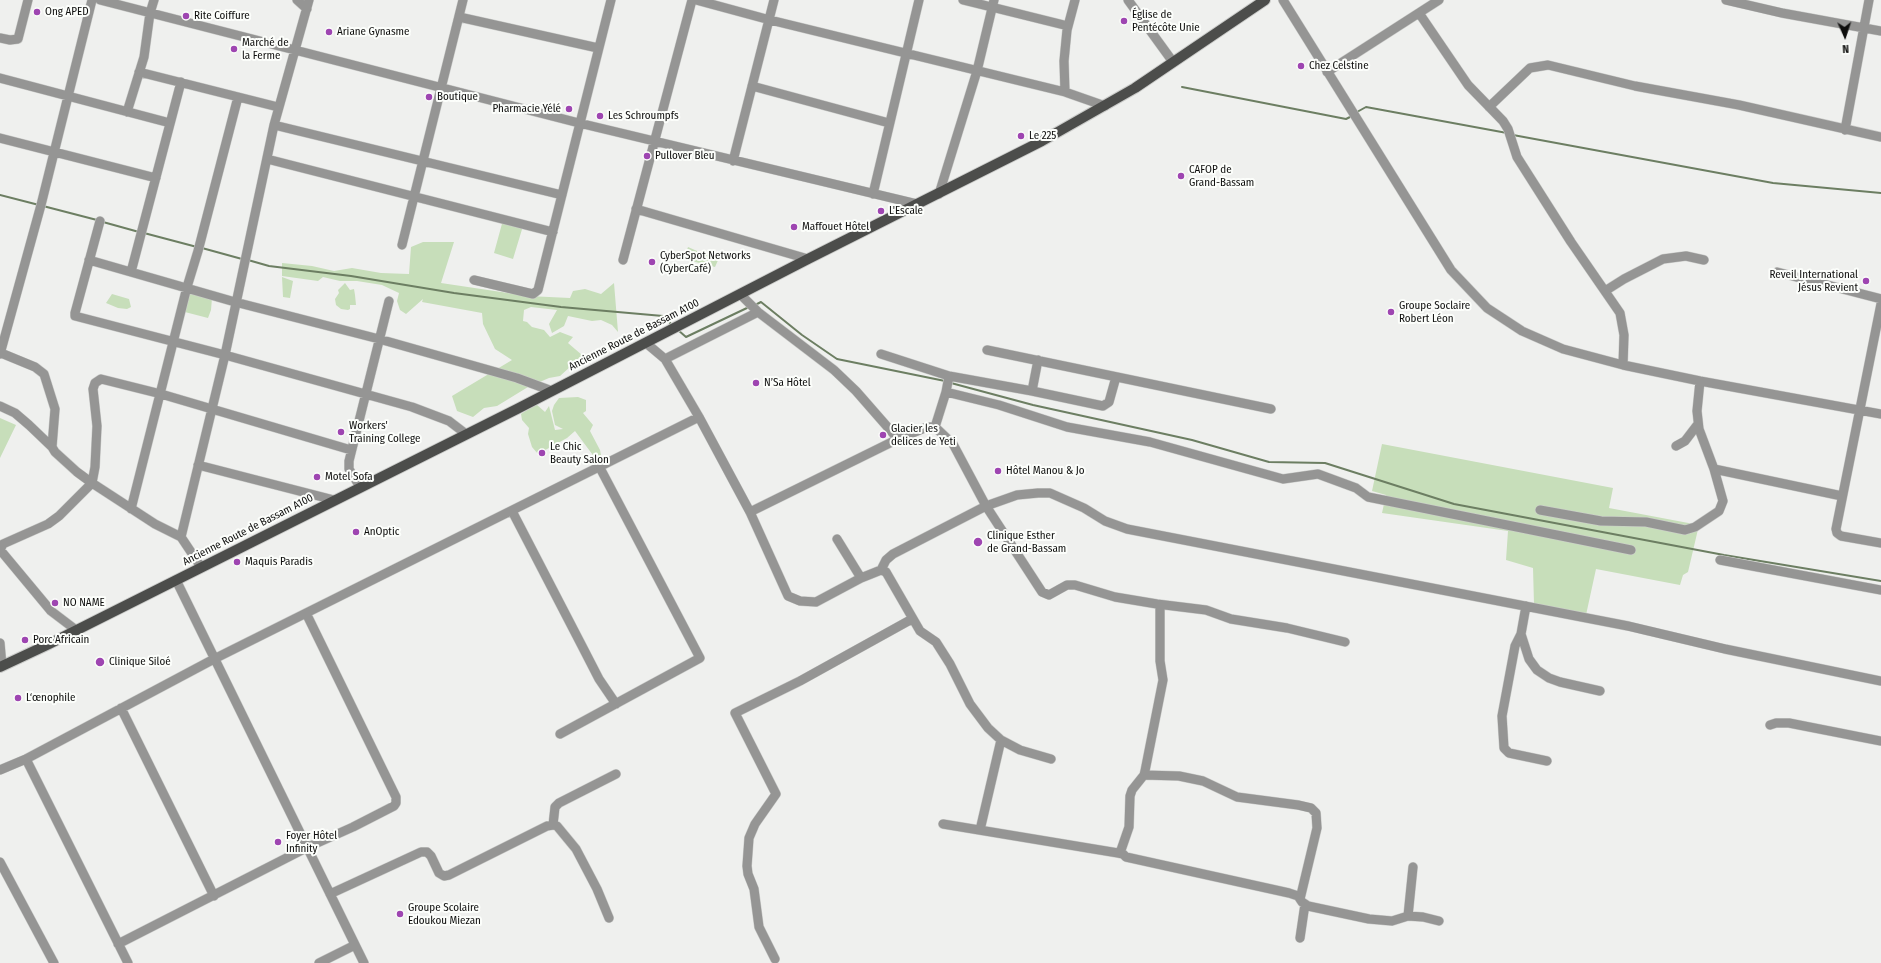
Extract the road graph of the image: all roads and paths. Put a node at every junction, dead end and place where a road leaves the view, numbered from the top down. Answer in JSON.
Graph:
{"nodes":[{"id":1,"x":28,"y":0,"type":"edge"},
{"id":2,"x":92,"y":0,"type":"edge"},
{"id":3,"x":100,"y":0,"type":"edge"},
{"id":4,"x":154,"y":0,"type":"edge"},
{"id":5,"x":297,"y":0,"type":"edge"},
{"id":6,"x":464,"y":0,"type":"edge"},
{"id":7,"x":611,"y":0,"type":"edge"},
{"id":8,"x":692,"y":0,"type":"edge"},
{"id":9,"x":696,"y":0,"type":"edge"},
{"id":10,"x":774,"y":0,"type":"edge"},
{"id":11,"x":919,"y":0,"type":"edge"},
{"id":12,"x":963,"y":0,"type":"edge"},
{"id":13,"x":1075,"y":0,"type":"edge"},
{"id":14,"x":1128,"y":0,"type":"edge"},
{"id":15,"x":1265,"y":0,"type":"edge"},
{"id":16,"x":1283,"y":0,"type":"edge"},
{"id":17,"x":1439,"y":0,"type":"edge"},
{"id":18,"x":1726,"y":0,"type":"edge"},
{"id":19,"x":1869,"y":0,"type":"edge"},
{"id":20,"x":308,"y":4,"type":"edge"},
{"id":21,"x":993,"y":4,"type":"edge"},
{"id":22,"x":150,"y":13,"type":"junction"},
{"id":23,"x":1419,"y":13,"type":"junction"},
{"id":24,"x":459,"y":17,"type":"junction"},
{"id":25,"x":770,"y":20,"type":"junction"},
{"id":26,"x":1068,"y":26,"type":"junction"},
{"id":27,"x":1864,"y":28,"type":"junction"},
{"id":28,"x":1881,"y":31,"type":"edge"},
{"id":29,"x":0,"y":38,"type":"edge"},
{"id":30,"x":598,"y":48,"type":"junction"},
{"id":31,"x":296,"y":50,"type":"junction"},
{"id":32,"x":907,"y":54,"type":"junction"},
{"id":33,"x":1173,"y":62,"type":"junction"},
{"id":34,"x":139,"y":72,"type":"junction"},
{"id":35,"x":977,"y":72,"type":"junction"},
{"id":36,"x":1326,"y":72,"type":"junction"},
{"id":37,"x":0,"y":78,"type":"edge"},
{"id":38,"x":181,"y":82,"type":"junction"},
{"id":39,"x":442,"y":86,"type":"junction"},
{"id":40,"x":752,"y":86,"type":"junction"},
{"id":41,"x":1065,"y":92,"type":"junction"},
{"id":42,"x":67,"y":96,"type":"junction"},
{"id":43,"x":238,"y":97,"type":"junction"},
{"id":44,"x":1105,"y":106,"type":"junction"},
{"id":45,"x":278,"y":107,"type":"junction"},
{"id":46,"x":1489,"y":107,"type":"junction"},
{"id":47,"x":127,"y":112,"type":"junction"},
{"id":48,"x":579,"y":123,"type":"junction"},
{"id":49,"x":889,"y":123,"type":"junction"},
{"id":50,"x":170,"y":124,"type":"junction"},
{"id":51,"x":274,"y":125,"type":"junction"},
{"id":52,"x":1845,"y":130,"type":"junction"},
{"id":53,"x":1881,"y":136,"type":"edge"},
{"id":54,"x":0,"y":138,"type":"edge"},
{"id":55,"x":655,"y":141,"type":"junction"},
{"id":56,"x":53,"y":152,"type":"junction"},
{"id":57,"x":266,"y":159,"type":"junction"},
{"id":58,"x":734,"y":161,"type":"junction"},
{"id":59,"x":423,"y":162,"type":"junction"},
{"id":60,"x":156,"y":178,"type":"junction"},
{"id":61,"x":873,"y":194,"type":"junction"},
{"id":62,"x":939,"y":194,"type":"junction"},
{"id":63,"x":562,"y":195,"type":"junction"},
{"id":64,"x":415,"y":196,"type":"junction"},
{"id":65,"x":917,"y":204,"type":"junction"},
{"id":66,"x":636,"y":209,"type":"junction"},
{"id":67,"x":100,"y":221,"type":"dead end"},
{"id":68,"x":553,"y":232,"type":"junction"},
{"id":69,"x":402,"y":245,"type":"dead end"},
{"id":70,"x":808,"y":259,"type":"junction"},
{"id":71,"x":89,"y":260,"type":"junction"},
{"id":72,"x":623,"y":260,"type":"dead end"},
{"id":73,"x":1704,"y":260,"type":"dead end"},
{"id":74,"x":130,"y":272,"type":"junction"},
{"id":75,"x":1777,"y":272,"type":"dead end"},
{"id":76,"x":474,"y":280,"type":"dead end"},
{"id":77,"x":187,"y":287,"type":"junction"},
{"id":78,"x":1605,"y":291,"type":"junction"},
{"id":79,"x":740,"y":294,"type":"junction"},
{"id":80,"x":1881,"y":299,"type":"edge"},
{"id":81,"x":389,"y":300,"type":"dead end"},
{"id":82,"x":235,"y":302,"type":"junction"},
{"id":83,"x":1881,"y":304,"type":"edge"},
{"id":84,"x":758,"y":312,"type":"junction"},
{"id":85,"x":379,"y":339,"type":"junction"},
{"id":86,"x":174,"y":342,"type":"junction"},
{"id":87,"x":646,"y":343,"type":"junction"},
{"id":88,"x":986,"y":350,"type":"dead end"},
{"id":89,"x":0,"y":353,"type":"edge"},
{"id":90,"x":881,"y":354,"type":"dead end"},
{"id":91,"x":225,"y":355,"type":"junction"},
{"id":92,"x":665,"y":359,"type":"junction"},
{"id":93,"x":1038,"y":360,"type":"junction"},
{"id":94,"x":1623,"y":365,"type":"junction"},
{"id":95,"x":949,"y":376,"type":"junction"},
{"id":96,"x":1116,"y":377,"type":"junction"},
{"id":97,"x":1700,"y":381,"type":"junction"},
{"id":98,"x":552,"y":391,"type":"junction"},
{"id":99,"x":1032,"y":391,"type":"junction"},
{"id":100,"x":946,"y":392,"type":"junction"},
{"id":101,"x":161,"y":394,"type":"junction"},
{"id":102,"x":365,"y":394,"type":"junction"},
{"id":103,"x":0,"y":406,"type":"edge"},
{"id":104,"x":211,"y":408,"type":"junction"},
{"id":105,"x":1271,"y":409,"type":"dead end"},
{"id":106,"x":1859,"y":409,"type":"junction"},
{"id":107,"x":1881,"y":414,"type":"edge"},
{"id":108,"x":699,"y":417,"type":"junction"},
{"id":109,"x":1698,"y":424,"type":"junction"},
{"id":110,"x":935,"y":427,"type":"junction"},
{"id":111,"x":466,"y":434,"type":"junction"},
{"id":112,"x":898,"y":439,"type":"junction"},
{"id":113,"x":1676,"y":446,"type":"dead end"},
{"id":114,"x":52,"y":447,"type":"junction"},
{"id":115,"x":351,"y":450,"type":"junction"},
{"id":116,"x":198,"y":465,"type":"junction"},
{"id":117,"x":599,"y":466,"type":"junction"},
{"id":118,"x":1714,"y":469,"type":"junction"},
{"id":119,"x":92,"y":483,"type":"junction"},
{"id":120,"x":360,"y":487,"type":"junction"},
{"id":121,"x":1842,"y":496,"type":"junction"},
{"id":122,"x":334,"y":500,"type":"junction"},
{"id":123,"x":986,"y":506,"type":"junction"},
{"id":124,"x":131,"y":509,"type":"junction"},
{"id":125,"x":1540,"y":510,"type":"dead end"},
{"id":126,"x":512,"y":511,"type":"junction"},
{"id":127,"x":750,"y":512,"type":"junction"},
{"id":128,"x":181,"y":537,"type":"junction"},
{"id":129,"x":837,"y":539,"type":"dead end"},
{"id":130,"x":1881,"y":543,"type":"edge"},
{"id":131,"x":0,"y":547,"type":"edge"},
{"id":132,"x":1631,"y":550,"type":"dead end"},
{"id":133,"x":1720,"y":560,"type":"dead end"},
{"id":134,"x":201,"y":567,"type":"junction"},
{"id":135,"x":881,"y":570,"type":"junction"},
{"id":136,"x":861,"y":578,"type":"junction"},
{"id":137,"x":176,"y":580,"type":"junction"},
{"id":138,"x":1881,"y":590,"type":"edge"},
{"id":139,"x":1160,"y":605,"type":"junction"},
{"id":140,"x":1526,"y":606,"type":"junction"},
{"id":141,"x":306,"y":613,"type":"junction"},
{"id":142,"x":912,"y":619,"type":"junction"},
{"id":143,"x":76,"y":630,"type":"junction"},
{"id":144,"x":1521,"y":634,"type":"junction"},
{"id":145,"x":1345,"y":642,"type":"dead end"},
{"id":146,"x":0,"y":643,"type":"edge"},
{"id":147,"x":214,"y":659,"type":"junction"},
{"id":148,"x":1,"y":666,"type":"edge"},
{"id":149,"x":1881,"y":681,"type":"edge"},
{"id":150,"x":1600,"y":691,"type":"dead end"},
{"id":151,"x":616,"y":704,"type":"junction"},
{"id":152,"x":121,"y":708,"type":"junction"},
{"id":153,"x":1770,"y":725,"type":"dead end"},
{"id":154,"x":560,"y":734,"type":"dead end"},
{"id":155,"x":1001,"y":740,"type":"junction"},
{"id":156,"x":1881,"y":741,"type":"edge"},
{"id":157,"x":26,"y":759,"type":"junction"},
{"id":158,"x":1051,"y":759,"type":"dead end"},
{"id":159,"x":1547,"y":761,"type":"dead end"},
{"id":160,"x":0,"y":770,"type":"edge"},
{"id":161,"x":616,"y":774,"type":"dead end"},
{"id":162,"x":1144,"y":775,"type":"junction"},
{"id":163,"x":553,"y":824,"type":"junction"},
{"id":164,"x":943,"y":824,"type":"dead end"},
{"id":165,"x":980,"y":830,"type":"junction"},
{"id":166,"x":306,"y":848,"type":"junction"},
{"id":167,"x":1120,"y":853,"type":"junction"},
{"id":168,"x":0,"y":862,"type":"edge"},
{"id":169,"x":1413,"y":867,"type":"dead end"},
{"id":170,"x":330,"y":894,"type":"junction"},
{"id":171,"x":214,"y":896,"type":"junction"},
{"id":172,"x":1303,"y":902,"type":"junction"},
{"id":173,"x":1408,"y":916,"type":"junction"},
{"id":174,"x":609,"y":918,"type":"dead end"},
{"id":175,"x":1438,"y":921,"type":"dead end"},
{"id":176,"x":1300,"y":938,"type":"dead end"},
{"id":177,"x":118,"y":944,"type":"junction"},
{"id":178,"x":355,"y":946,"type":"junction"},
{"id":179,"x":775,"y":959,"type":"dead end"},
{"id":180,"x":54,"y":963,"type":"edge"},
{"id":181,"x":128,"y":963,"type":"edge"},
{"id":182,"x":319,"y":963,"type":"edge"},
{"id":183,"x":364,"y":963,"type":"edge"}],
"edges":[{"from":1,"to":29,"type":"street"},
{"from":2,"to":42,"type":"street"},
{"from":3,"to":22,"type":"street"},
{"from":4,"to":22,"type":"street"},
{"from":5,"to":20,"type":"street"},
{"from":6,"to":24,"type":"street"},
{"from":7,"to":30,"type":"street"},
{"from":8,"to":55,"type":"street"},
{"from":9,"to":25,"type":"street"},
{"from":10,"to":25,"type":"street"},
{"from":11,"to":32,"type":"street"},
{"from":12,"to":21,"type":"street"},
{"from":13,"to":26,"type":"street"},
{"from":14,"to":33,"type":"street"},
{"from":15,"to":33,"type":"main road","name":"Ancienne Route de Bassam A100"},
{"from":16,"to":36,"type":"street"},
{"from":17,"to":23,"type":"street"},
{"from":18,"to":27,"type":"street"},
{"from":19,"to":27,"type":"street"},
{"from":20,"to":31,"type":"street"},
{"from":21,"to":26,"type":"street"},
{"from":21,"to":35,"type":"street"},
{"from":22,"to":31,"type":"street"},
{"from":22,"to":34,"type":"street"},
{"from":23,"to":36,"type":"street"},
{"from":23,"to":46,"type":"street"},
{"from":24,"to":30,"type":"street"},
{"from":24,"to":39,"type":"street"},
{"from":25,"to":32,"type":"street"},
{"from":25,"to":40,"type":"street"},
{"from":26,"to":41,"type":"street"},
{"from":27,"to":28,"type":"street"},
{"from":27,"to":52,"type":"street"},
{"from":30,"to":48,"type":"street"},
{"from":31,"to":39,"type":"street"},
{"from":31,"to":45,"type":"street"},
{"from":32,"to":35,"type":"street"},
{"from":32,"to":49,"type":"street"},
{"from":33,"to":44,"type":"main road","name":"Ancienne Route de Bassam A100"},
{"from":34,"to":38,"type":"street"},
{"from":34,"to":47,"type":"street"},
{"from":35,"to":41,"type":"street"},
{"from":35,"to":62,"type":"street"},
{"from":36,"to":94,"type":"street"},
{"from":37,"to":42,"type":"street"},
{"from":38,"to":43,"type":"street"},
{"from":38,"to":50,"type":"street"},
{"from":39,"to":48,"type":"street"},
{"from":39,"to":59,"type":"street"},
{"from":40,"to":49,"type":"street"},
{"from":40,"to":58,"type":"street"},
{"from":41,"to":44,"type":"street"},
{"from":42,"to":47,"type":"street"},
{"from":42,"to":56,"type":"street"},
{"from":43,"to":45,"type":"street"},
{"from":43,"to":77,"type":"street"},
{"from":44,"to":62,"type":"main road","name":"Ancienne Route de Bassam A100"},
{"from":45,"to":51,"type":"street"},
{"from":46,"to":52,"type":"street"},
{"from":46,"to":78,"type":"street"},
{"from":47,"to":50,"type":"street"},
{"from":48,"to":55,"type":"street"},
{"from":48,"to":63,"type":"street"},
{"from":49,"to":61,"type":"street"},
{"from":50,"to":60,"type":"street"},
{"from":51,"to":57,"type":"street"},
{"from":51,"to":59,"type":"street"},
{"from":52,"to":53,"type":"street"},
{"from":54,"to":56,"type":"street"},
{"from":55,"to":58,"type":"street"},
{"from":55,"to":66,"type":"street"},
{"from":56,"to":60,"type":"street"},
{"from":56,"to":89,"type":"street"},
{"from":57,"to":64,"type":"street"},
{"from":57,"to":82,"type":"street"},
{"from":58,"to":61,"type":"street"},
{"from":59,"to":63,"type":"street"},
{"from":59,"to":64,"type":"street"},
{"from":60,"to":74,"type":"street"},
{"from":61,"to":65,"type":"street"},
{"from":62,"to":65,"type":"main road","name":"Ancienne Route de Bassam A100"},
{"from":63,"to":68,"type":"street"},
{"from":64,"to":68,"type":"street"},
{"from":64,"to":69,"type":"street"},
{"from":65,"to":70,"type":"main road","name":"Ancienne Route de Bassam A100"},
{"from":66,"to":70,"type":"street"},
{"from":66,"to":72,"type":"street"},
{"from":67,"to":71,"type":"street"},
{"from":68,"to":76,"type":"street"},
{"from":70,"to":79,"type":"main road","name":"Ancienne Route de Bassam A100"},
{"from":71,"to":74,"type":"street"},
{"from":71,"to":86,"type":"street"},
{"from":73,"to":78,"type":"street"},
{"from":74,"to":77,"type":"street"},
{"from":75,"to":80,"type":"street"},
{"from":77,"to":82,"type":"street"},
{"from":77,"to":86,"type":"street"},
{"from":78,"to":94,"type":"street"},
{"from":79,"to":84,"type":"street"},
{"from":79,"to":87,"type":"main road","name":"Ancienne Route de Bassam A100"},
{"from":81,"to":85,"type":"street"},
{"from":82,"to":85,"type":"street"},
{"from":82,"to":91,"type":"street"},
{"from":83,"to":106,"type":"street"},
{"from":84,"to":92,"type":"street"},
{"from":84,"to":112,"type":"street"},
{"from":85,"to":98,"type":"street"},
{"from":85,"to":102,"type":"street"},
{"from":86,"to":91,"type":"street"},
{"from":86,"to":101,"type":"street"},
{"from":87,"to":92,"type":"street"},
{"from":87,"to":98,"type":"main road","name":"Ancienne Route de Bassam A100"},
{"from":88,"to":93,"type":"street"},
{"from":89,"to":114,"type":"street"},
{"from":90,"to":95,"type":"street"},
{"from":91,"to":102,"type":"street"},
{"from":91,"to":104,"type":"street"},
{"from":92,"to":108,"type":"street"},
{"from":93,"to":96,"type":"street"},
{"from":93,"to":99,"type":"street"},
{"from":94,"to":97,"type":"street"},
{"from":95,"to":99,"type":"street"},
{"from":95,"to":100,"type":"street"},
{"from":96,"to":99,"type":"street"},
{"from":96,"to":105,"type":"street"},
{"from":97,"to":106,"type":"street"},
{"from":97,"to":109,"type":"street"},
{"from":98,"to":111,"type":"main road","name":"Ancienne Route de Bassam A100"},
{"from":100,"to":110,"type":"street"},
{"from":100,"to":132,"type":"street"},
{"from":101,"to":104,"type":"street"},
{"from":101,"to":119,"type":"street"},
{"from":101,"to":124,"type":"street"},
{"from":102,"to":111,"type":"street"},
{"from":102,"to":115,"type":"street"},
{"from":103,"to":114,"type":"street"},
{"from":104,"to":115,"type":"street"},
{"from":104,"to":116,"type":"street"},
{"from":106,"to":107,"type":"street"},
{"from":106,"to":121,"type":"street"},
{"from":108,"to":117,"type":"street"},
{"from":108,"to":127,"type":"street"},
{"from":109,"to":113,"type":"street"},
{"from":109,"to":118,"type":"street"},
{"from":110,"to":112,"type":"street"},
{"from":110,"to":123,"type":"street"},
{"from":111,"to":120,"type":"main road","name":"Ancienne Route de Bassam A100"},
{"from":112,"to":127,"type":"street"},
{"from":114,"to":119,"type":"street"},
{"from":115,"to":120,"type":"street"},
{"from":116,"to":122,"type":"street"},
{"from":116,"to":128,"type":"street"},
{"from":117,"to":126,"type":"street"},
{"from":117,"to":151,"type":"street"},
{"from":118,"to":121,"type":"street"},
{"from":118,"to":125,"type":"street"},
{"from":119,"to":124,"type":"street"},
{"from":119,"to":131,"type":"street"},
{"from":120,"to":122,"type":"main road","name":"Ancienne Route de Bassam A100"},
{"from":121,"to":130,"type":"street"},
{"from":122,"to":134,"type":"main road","name":"Ancienne Route de Bassam A100"},
{"from":123,"to":135,"type":"street"},
{"from":123,"to":139,"type":"street"},
{"from":123,"to":140,"type":"street"},
{"from":124,"to":128,"type":"street"},
{"from":126,"to":141,"type":"street"},
{"from":126,"to":151,"type":"street"},
{"from":127,"to":136,"type":"street"},
{"from":128,"to":134,"type":"street"},
{"from":129,"to":136,"type":"street"},
{"from":131,"to":143,"type":"street"},
{"from":133,"to":138,"type":"street"},
{"from":134,"to":137,"type":"main road","name":"Ancienne Route de Bassam A100"},
{"from":135,"to":136,"type":"street"},
{"from":135,"to":142,"type":"street"},
{"from":137,"to":143,"type":"main road","name":"Ancienne Route de Bassam A100"},
{"from":137,"to":147,"type":"street"},
{"from":139,"to":145,"type":"street"},
{"from":139,"to":162,"type":"street"},
{"from":140,"to":144,"type":"street"},
{"from":140,"to":149,"type":"street"},
{"from":141,"to":147,"type":"street"},
{"from":141,"to":166,"type":"street"},
{"from":142,"to":155,"type":"street"},
{"from":142,"to":179,"type":"street"},
{"from":143,"to":148,"type":"main road","name":"Ancienne Route de Bassam A100"},
{"from":144,"to":150,"type":"street"},
{"from":144,"to":159,"type":"street"},
{"from":146,"to":148,"type":"street"},
{"from":147,"to":152,"type":"street"},
{"from":147,"to":166,"type":"street"},
{"from":151,"to":154,"type":"street"},
{"from":152,"to":157,"type":"street"},
{"from":152,"to":171,"type":"street"},
{"from":153,"to":156,"type":"street"},
{"from":155,"to":158,"type":"street"},
{"from":155,"to":165,"type":"street"},
{"from":157,"to":160,"type":"street"},
{"from":157,"to":177,"type":"street"},
{"from":161,"to":163,"type":"street"},
{"from":162,"to":167,"type":"street"},
{"from":162,"to":172,"type":"street"},
{"from":163,"to":170,"type":"street"},
{"from":163,"to":174,"type":"street"},
{"from":164,"to":165,"type":"street"},
{"from":165,"to":167,"type":"street"},
{"from":166,"to":170,"type":"street"},
{"from":166,"to":171,"type":"street"},
{"from":167,"to":172,"type":"street"},
{"from":168,"to":180,"type":"street"},
{"from":169,"to":173,"type":"street"},
{"from":170,"to":178,"type":"street"},
{"from":171,"to":177,"type":"street"},
{"from":172,"to":173,"type":"street"},
{"from":172,"to":176,"type":"street"},
{"from":173,"to":175,"type":"street"},
{"from":177,"to":181,"type":"street"},
{"from":178,"to":182,"type":"street"},
{"from":178,"to":183,"type":"street"}]}
